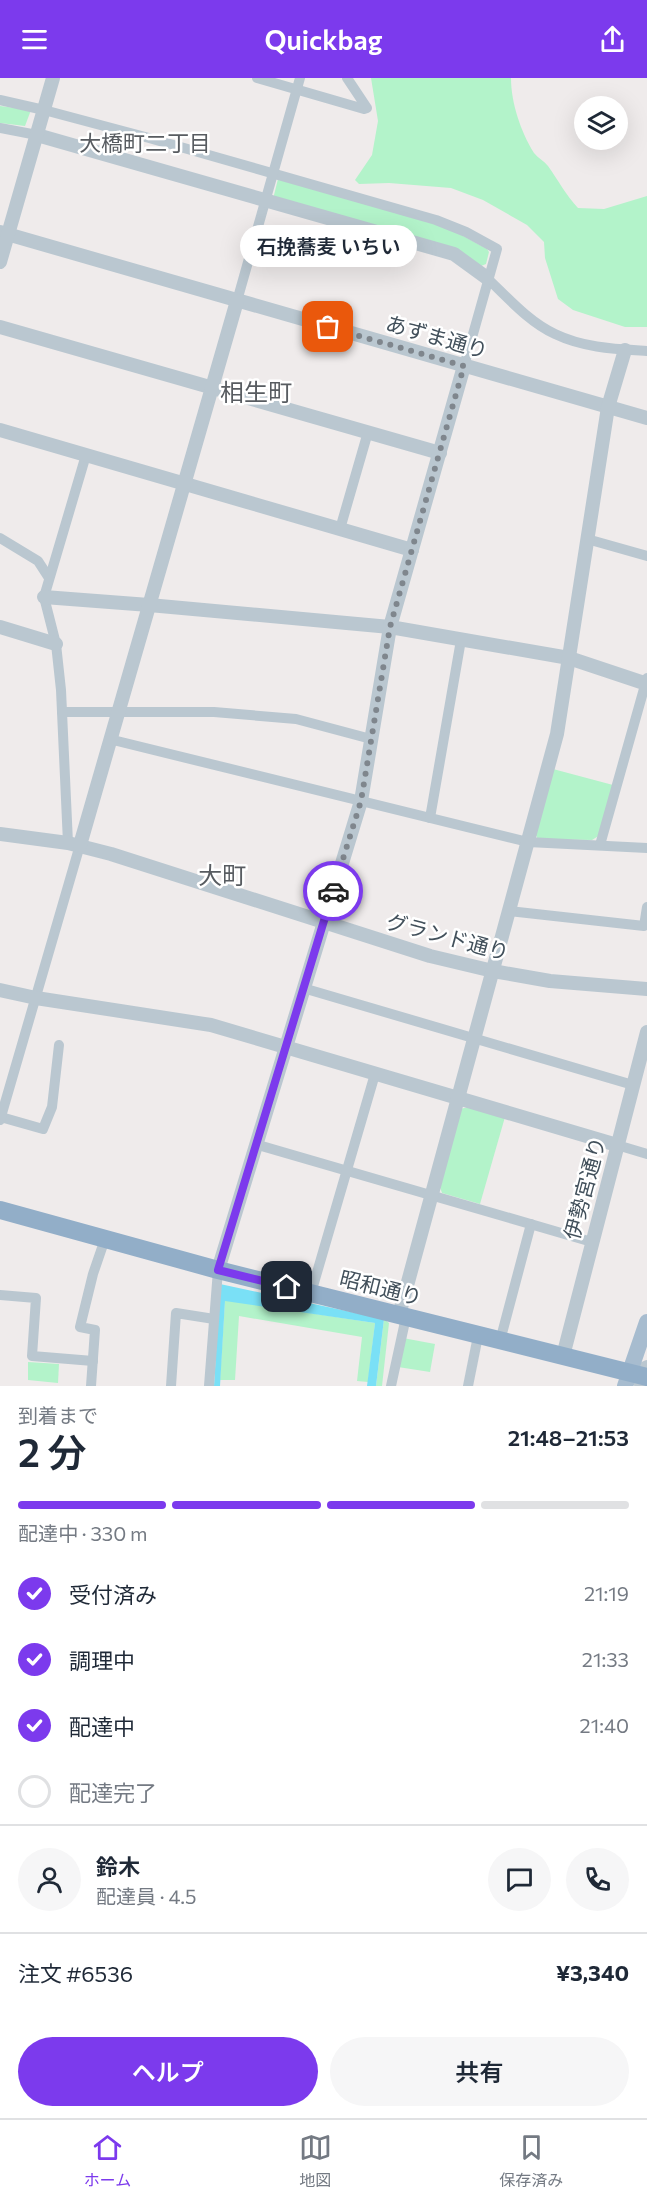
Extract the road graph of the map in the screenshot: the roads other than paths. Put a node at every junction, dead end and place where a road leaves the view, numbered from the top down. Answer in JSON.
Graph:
{"nodes":[{"id":1,"x":53,"y":78,"type":"edge"},
{"id":2,"x":257,"y":78,"type":"edge"},
{"id":3,"x":300,"y":78,"type":"edge"},
{"id":4,"x":347,"y":78,"type":"edge"},
{"id":5,"x":297,"y":89,"type":"junction"},
{"id":6,"x":0,"y":100,"type":"edge"},
{"id":7,"x":44,"y":110,"type":"junction"},
{"id":8,"x":0,"y":128,"type":"edge"},
{"id":9,"x":37,"y":135,"type":"junction"},
{"id":10,"x":274,"y":174,"type":"junction"},
{"id":11,"x":266,"y":200,"type":"junction"},
{"id":12,"x":4,"y":233,"type":"edge"},
{"id":13,"x":0,"y":262,"type":"edge"},
{"id":14,"x":487,"y":278,"type":"junction"},
{"id":15,"x":237,"y":301,"type":"junction"},
{"id":16,"x":0,"y":327,"type":"edge"},
{"id":17,"x":625,"y":350,"type":"junction"},
{"id":18,"x":647,"y":351,"type":"edge"},
{"id":19,"x":464,"y":366,"type":"junction"},
{"id":20,"x":212,"y":387,"type":"junction"},
{"id":21,"x":608,"y":407,"type":"junction"},
{"id":22,"x":647,"y":418,"type":"edge"},
{"id":23,"x":0,"y":430,"type":"edge"},
{"id":24,"x":368,"y":432,"type":"junction"},
{"id":25,"x":440,"y":453,"type":"junction"},
{"id":26,"x":86,"y":455,"type":"junction"},
{"id":27,"x":184,"y":484,"type":"junction"},
{"id":28,"x":340,"y":529,"type":"junction"},
{"id":29,"x":0,"y":538,"type":"edge"},
{"id":30,"x":587,"y":539,"type":"junction"},
{"id":31,"x":412,"y":550,"type":"junction"},
{"id":32,"x":647,"y":556,"type":"edge"},
{"id":33,"x":49,"y":578,"type":"junction"},
{"id":34,"x":44,"y":597,"type":"junction"},
{"id":35,"x":149,"y":605,"type":"junction"},
{"id":36,"x":0,"y":627,"type":"edge"},
{"id":37,"x":390,"y":627,"type":"junction"},
{"id":38,"x":461,"y":640,"type":"junction"},
{"id":39,"x":56,"y":644,"type":"junction"},
{"id":40,"x":569,"y":658,"type":"junction"},
{"id":41,"x":646,"y":682,"type":"edge"},
{"id":42,"x":117,"y":711,"type":"junction"},
{"id":43,"x":62,"y":712,"type":"junction"},
{"id":44,"x":110,"y":739,"type":"junction"},
{"id":45,"x":371,"y":739,"type":"junction"},
{"id":46,"x":361,"y":801,"type":"junction"},
{"id":47,"x":430,"y":818,"type":"junction"},
{"id":48,"x":0,"y":834,"type":"edge"},
{"id":49,"x":528,"y":842,"type":"junction"},
{"id":50,"x":74,"y":844,"type":"junction"},
{"id":51,"x":600,"y":845,"type":"junction"},
{"id":52,"x":647,"y":848,"type":"edge"},
{"id":53,"x":647,"y":907,"type":"edge"},
{"id":54,"x":509,"y":911,"type":"junction"},
{"id":55,"x":323,"y":923,"type":"junction"},
{"id":56,"x":493,"y":971,"type":"junction"},
{"id":57,"x":303,"y":988,"type":"junction"},
{"id":58,"x":647,"y":989,"type":"edge"},
{"id":59,"x":0,"y":990,"type":"edge"},
{"id":60,"x":36,"y":998,"type":"junction"},
{"id":61,"x":647,"y":1032,"type":"edge"},
{"id":62,"x":475,"y":1038,"type":"junction"},
{"id":63,"x":59,"y":1044,"type":"dead end"},
{"id":64,"x":285,"y":1047,"type":"junction"},
{"id":65,"x":375,"y":1074,"type":"junction"},
{"id":66,"x":633,"y":1085,"type":"junction"},
{"id":67,"x":459,"y":1098,"type":"junction"},
{"id":68,"x":0,"y":1118,"type":"edge"},
{"id":69,"x":255,"y":1144,"type":"junction"},
{"id":70,"x":617,"y":1145,"type":"junction"},
{"id":71,"x":647,"y":1154,"type":"edge"},
{"id":72,"x":347,"y":1170,"type":"junction"},
{"id":73,"x":431,"y":1195,"type":"junction"},
{"id":74,"x":0,"y":1210,"type":"edge"},
{"id":75,"x":531,"y":1224,"type":"junction"},
{"id":76,"x":105,"y":1239,"type":"junction"},
{"id":77,"x":592,"y":1242,"type":"junction"},
{"id":78,"x":218,"y":1270,"type":"junction"},
{"id":79,"x":310,"y":1293,"type":"junction"},
{"id":80,"x":0,"y":1295,"type":"edge"},
{"id":81,"x":402,"y":1316,"type":"junction"},
{"id":82,"x":214,"y":1319,"type":"junction"},
{"id":83,"x":647,"y":1323,"type":"edge"},
{"id":84,"x":478,"y":1336,"type":"junction"},
{"id":85,"x":500,"y":1341,"type":"junction"},
{"id":86,"x":563,"y":1356,"type":"junction"},
{"id":87,"x":93,"y":1361,"type":"junction"},
{"id":88,"x":647,"y":1365,"type":"edge"},
{"id":89,"x":636,"y":1381,"type":"edge"},
{"id":90,"x":91,"y":1386,"type":"edge"},
{"id":91,"x":171,"y":1386,"type":"edge"},
{"id":92,"x":209,"y":1386,"type":"edge"},
{"id":93,"x":391,"y":1386,"type":"edge"},
{"id":94,"x":468,"y":1386,"type":"edge"}],
"edges":[{"from":1,"to":7,"type":"street"},
{"from":2,"to":5,"type":"street"},
{"from":3,"to":5,"type":"street"},
{"from":4,"to":5,"type":"street"},
{"from":5,"to":10,"type":"street"},
{"from":6,"to":7,"type":"street"},
{"from":7,"to":9,"type":"street"},
{"from":7,"to":10,"type":"street"},
{"from":8,"to":9,"type":"street"},
{"from":9,"to":11,"type":"street"},
{"from":9,"to":12,"type":"street"},
{"from":10,"to":11,"type":"street"},
{"from":10,"to":14,"type":"street"},
{"from":11,"to":14,"type":"street"},
{"from":11,"to":15,"type":"street"},
{"from":12,"to":13,"type":"street"},
{"from":12,"to":15,"type":"street","name":"あずま通り"},
{"from":14,"to":17,"type":"street"},
{"from":14,"to":19,"type":"street"},
{"from":15,"to":19,"type":"street","name":"あずま通り"},
{"from":15,"to":20,"type":"street"},
{"from":16,"to":20,"type":"street"},
{"from":17,"to":18,"type":"street"},
{"from":17,"to":21,"type":"street"},
{"from":19,"to":21,"type":"street","name":"あずま通り"},
{"from":19,"to":25,"type":"street"},
{"from":20,"to":24,"type":"street"},
{"from":20,"to":27,"type":"street"},
{"from":21,"to":22,"type":"street","name":"あずま通り"},
{"from":21,"to":30,"type":"street"},
{"from":23,"to":26,"type":"street"},
{"from":24,"to":25,"type":"street"},
{"from":24,"to":28,"type":"street"},
{"from":25,"to":31,"type":"street"},
{"from":26,"to":27,"type":"street"},
{"from":26,"to":33,"type":"street"},
{"from":27,"to":28,"type":"street"},
{"from":27,"to":35,"type":"street"},
{"from":28,"to":31,"type":"street"},
{"from":29,"to":33,"type":"street"},
{"from":30,"to":32,"type":"street"},
{"from":30,"to":40,"type":"street"},
{"from":31,"to":37,"type":"street"},
{"from":33,"to":34,"type":"street"},
{"from":34,"to":35,"type":"street"},
{"from":34,"to":39,"type":"street"},
{"from":35,"to":37,"type":"street"},
{"from":35,"to":42,"type":"street"},
{"from":36,"to":39,"type":"street"},
{"from":37,"to":38,"type":"street"},
{"from":37,"to":45,"type":"street"},
{"from":38,"to":40,"type":"street"},
{"from":38,"to":47,"type":"street"},
{"from":39,"to":43,"type":"street"},
{"from":40,"to":41,"type":"street"},
{"from":40,"to":49,"type":"street"},
{"from":41,"to":51,"type":"street"},
{"from":42,"to":43,"type":"street"},
{"from":42,"to":44,"type":"street"},
{"from":42,"to":45,"type":"street"},
{"from":43,"to":50,"type":"street"},
{"from":44,"to":46,"type":"street"},
{"from":44,"to":50,"type":"street"},
{"from":45,"to":46,"type":"street"},
{"from":46,"to":47,"type":"street"},
{"from":46,"to":55,"type":"street"},
{"from":47,"to":49,"type":"street"},
{"from":48,"to":50,"type":"street","name":"グランド通り"},
{"from":49,"to":51,"type":"street"},
{"from":49,"to":54,"type":"street"},
{"from":50,"to":55,"type":"street","name":"グランド通り"},
{"from":50,"to":60,"type":"street"},
{"from":51,"to":52,"type":"street"},
{"from":53,"to":54,"type":"street"},
{"from":54,"to":56,"type":"street"},
{"from":55,"to":56,"type":"street","name":"グランド通り"},
{"from":55,"to":57,"type":"street"},
{"from":56,"to":58,"type":"street","name":"グランド通り"},
{"from":56,"to":62,"type":"street"},
{"from":57,"to":62,"type":"street"},
{"from":57,"to":64,"type":"street"},
{"from":59,"to":60,"type":"street"},
{"from":60,"to":64,"type":"street"},
{"from":60,"to":68,"type":"street"},
{"from":61,"to":66,"type":"street","name":"伊勢宮通り"},
{"from":62,"to":66,"type":"street"},
{"from":62,"to":67,"type":"street"},
{"from":63,"to":68,"type":"street"},
{"from":64,"to":65,"type":"street"},
{"from":64,"to":69,"type":"street"},
{"from":65,"to":67,"type":"street"},
{"from":65,"to":72,"type":"street"},
{"from":66,"to":70,"type":"street","name":"伊勢宮通り"},
{"from":67,"to":70,"type":"street"},
{"from":67,"to":73,"type":"street"},
{"from":69,"to":72,"type":"street"},
{"from":69,"to":78,"type":"street"},
{"from":70,"to":71,"type":"street"},
{"from":70,"to":77,"type":"street","name":"伊勢宮通り"},
{"from":72,"to":73,"type":"street"},
{"from":72,"to":79,"type":"street"},
{"from":73,"to":75,"type":"street"},
{"from":73,"to":81,"type":"street"},
{"from":74,"to":76,"type":"highway","name":"昭和通り"},
{"from":75,"to":77,"type":"street"},
{"from":75,"to":85,"type":"street"},
{"from":76,"to":78,"type":"highway","name":"昭和通り"},
{"from":76,"to":87,"type":"street"},
{"from":77,"to":86,"type":"street","name":"伊勢宮通り"},
{"from":78,"to":79,"type":"highway","name":"昭和通り"},
{"from":78,"to":82,"type":"street"},
{"from":79,"to":81,"type":"highway","name":"昭和通り"},
{"from":80,"to":87,"type":"street"},
{"from":81,"to":84,"type":"highway","name":"昭和通り"},
{"from":81,"to":93,"type":"street"},
{"from":82,"to":91,"type":"street"},
{"from":82,"to":92,"type":"street"},
{"from":83,"to":89,"type":"main road"},
{"from":84,"to":85,"type":"highway","name":"昭和通り"},
{"from":84,"to":94,"type":"street"},
{"from":85,"to":86,"type":"highway","name":"昭和通り"},
{"from":86,"to":89,"type":"highway","name":"昭和通り"},
{"from":87,"to":90,"type":"street"},
{"from":88,"to":89,"type":"street"}]}
